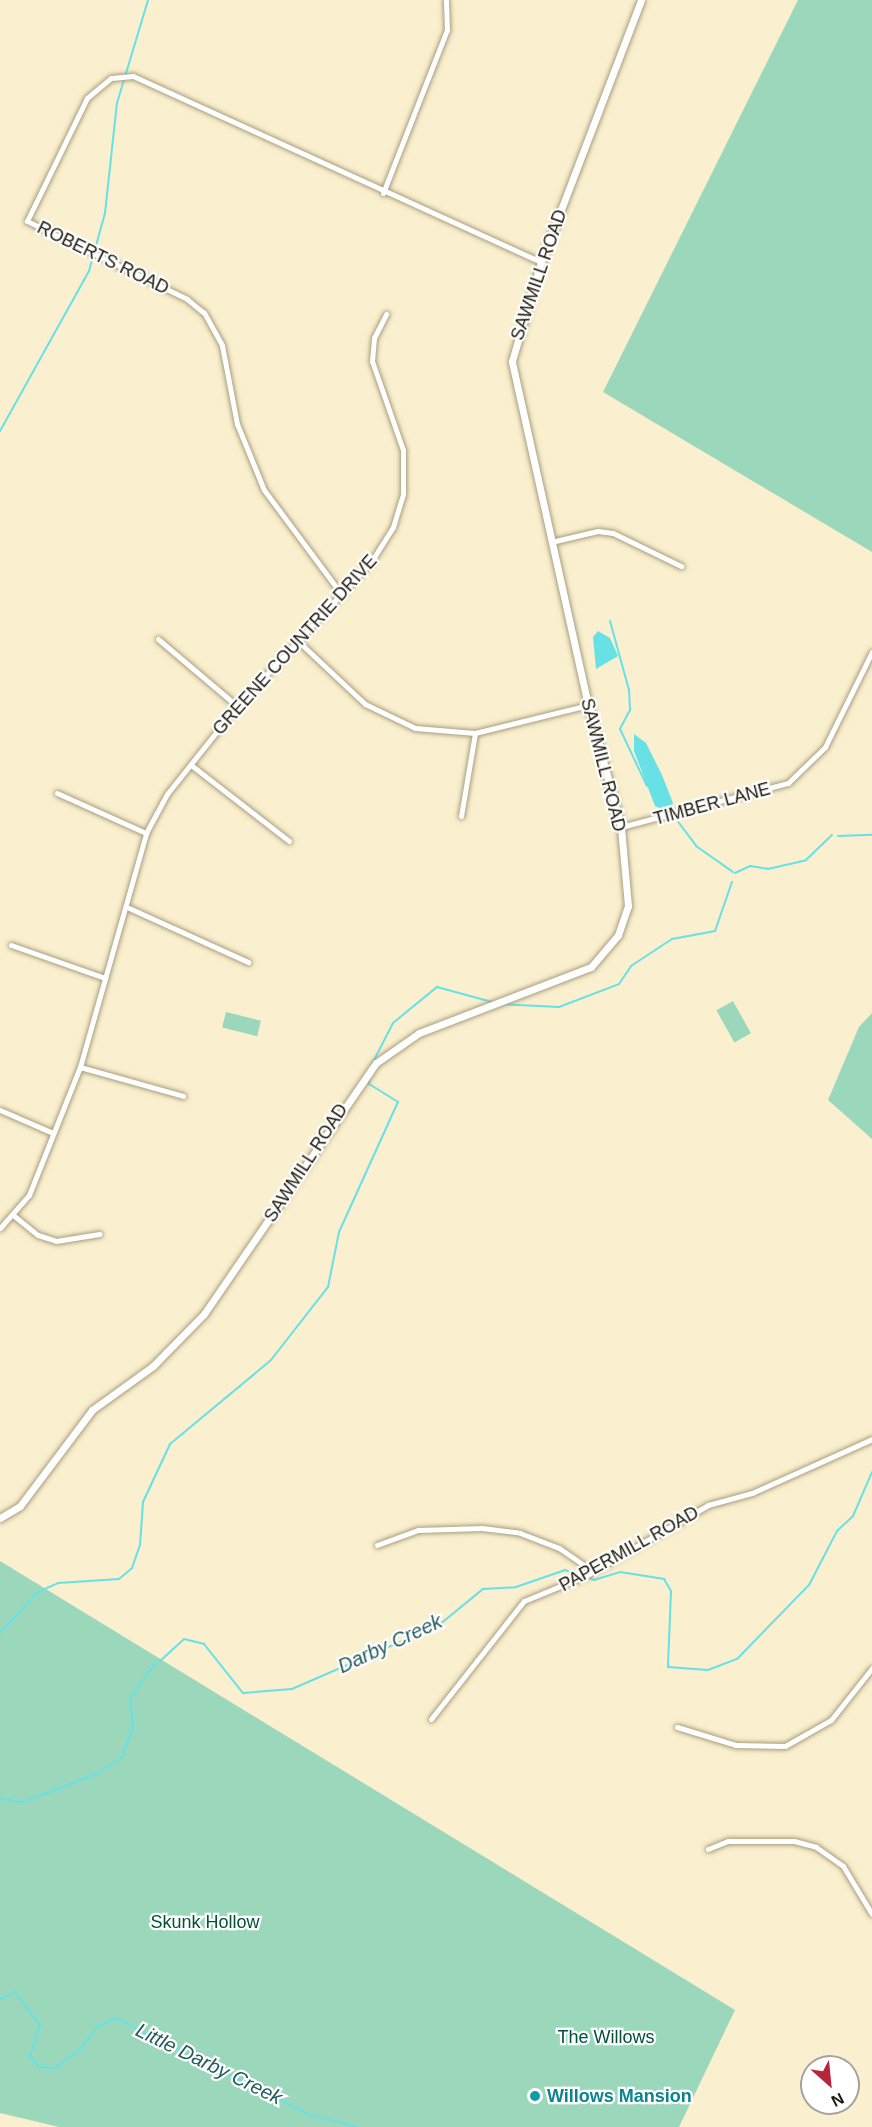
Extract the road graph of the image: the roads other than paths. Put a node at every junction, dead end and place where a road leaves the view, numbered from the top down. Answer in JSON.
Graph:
{"nodes":[{"id":1,"x":446,"y":0,"type":"edge"},
{"id":2,"x":641,"y":0,"type":"edge"},
{"id":3,"x":383,"y":193,"type":"junction"},
{"id":4,"x":541,"y":262,"type":"junction"},
{"id":5,"x":387,"y":314,"type":"dead end"},
{"id":6,"x":551,"y":542,"type":"junction"},
{"id":7,"x":681,"y":566,"type":"dead end"},
{"id":8,"x":342,"y":595,"type":"junction"},
{"id":9,"x":158,"y":639,"type":"dead end"},
{"id":10,"x":299,"y":642,"type":"junction"},
{"id":11,"x":872,"y":652,"type":"edge"},
{"id":12,"x":588,"y":705,"type":"junction"},
{"id":13,"x":237,"y":706,"type":"junction"},
{"id":14,"x":475,"y":733,"type":"junction"},
{"id":15,"x":191,"y":765,"type":"junction"},
{"id":16,"x":57,"y":793,"type":"dead end"},
{"id":17,"x":461,"y":816,"type":"dead end"},
{"id":18,"x":621,"y":827,"type":"junction"},
{"id":19,"x":146,"y":833,"type":"junction"},
{"id":20,"x":289,"y":841,"type":"dead end"},
{"id":21,"x":129,"y":908,"type":"junction"},
{"id":22,"x":11,"y":945,"type":"dead end"},
{"id":23,"x":248,"y":962,"type":"dead end"},
{"id":24,"x":105,"y":978,"type":"junction"},
{"id":25,"x":80,"y":1067,"type":"junction"},
{"id":26,"x":183,"y":1096,"type":"dead end"},
{"id":27,"x":0,"y":1110,"type":"edge"},
{"id":28,"x":53,"y":1133,"type":"junction"},
{"id":29,"x":14,"y":1215,"type":"junction"},
{"id":30,"x":0,"y":1228,"type":"edge"},
{"id":31,"x":99,"y":1234,"type":"dead end"},
{"id":32,"x":872,"y":1438,"type":"edge"},
{"id":33,"x":0,"y":1518,"type":"edge"},
{"id":34,"x":377,"y":1545,"type":"dead end"},
{"id":35,"x":594,"y":1572,"type":"junction"},
{"id":36,"x":872,"y":1668,"type":"edge"},
{"id":37,"x":431,"y":1719,"type":"dead end"},
{"id":38,"x":677,"y":1727,"type":"dead end"},
{"id":39,"x":708,"y":1849,"type":"dead end"},
{"id":40,"x":872,"y":1914,"type":"edge"}],
"edges":[{"from":1,"to":3,"type":"street"},
{"from":2,"to":4,"type":"street","name":"SAWMILL ROAD"},
{"from":3,"to":4,"type":"street","name":"ROBERTS ROAD"},
{"from":3,"to":8,"type":"street","name":"ROBERTS ROAD"},
{"from":4,"to":6,"type":"street","name":"SAWMILL ROAD"},
{"from":5,"to":8,"type":"street","name":"GREENE COUNTRIE DRIVE"},
{"from":6,"to":7,"type":"street"},
{"from":6,"to":12,"type":"street","name":"SAWMILL ROAD"},
{"from":8,"to":10,"type":"street","name":"GREENE COUNTRIE DRIVE"},
{"from":9,"to":13,"type":"street"},
{"from":10,"to":13,"type":"street","name":"GREENE COUNTRIE DRIVE"},
{"from":10,"to":14,"type":"street"},
{"from":11,"to":18,"type":"street","name":"TIMBER LANE"},
{"from":12,"to":14,"type":"street"},
{"from":12,"to":18,"type":"street","name":"SAWMILL ROAD"},
{"from":13,"to":15,"type":"street","name":"GREENE COUNTRIE DRIVE"},
{"from":14,"to":17,"type":"street"},
{"from":15,"to":19,"type":"street","name":"GREENE COUNTRIE DRIVE"},
{"from":15,"to":20,"type":"street"},
{"from":16,"to":19,"type":"street"},
{"from":18,"to":33,"type":"street","name":"SAWMILL ROAD"},
{"from":19,"to":21,"type":"street","name":"GREENE COUNTRIE DRIVE"},
{"from":21,"to":23,"type":"street"},
{"from":21,"to":24,"type":"street","name":"GREENE COUNTRIE DRIVE"},
{"from":22,"to":24,"type":"street"},
{"from":24,"to":25,"type":"street","name":"GREENE COUNTRIE DRIVE"},
{"from":25,"to":26,"type":"street"},
{"from":25,"to":28,"type":"street","name":"GREENE COUNTRIE DRIVE"},
{"from":27,"to":28,"type":"street"},
{"from":28,"to":29,"type":"street","name":"GREENE COUNTRIE DRIVE"},
{"from":29,"to":30,"type":"street","name":"GREENE COUNTRIE DRIVE"},
{"from":29,"to":31,"type":"street"},
{"from":32,"to":35,"type":"street","name":"PAPERMILL ROAD"},
{"from":34,"to":35,"type":"street"},
{"from":35,"to":37,"type":"street","name":"PAPERMILL ROAD"},
{"from":36,"to":38,"type":"street"},
{"from":39,"to":40,"type":"street"}]}
